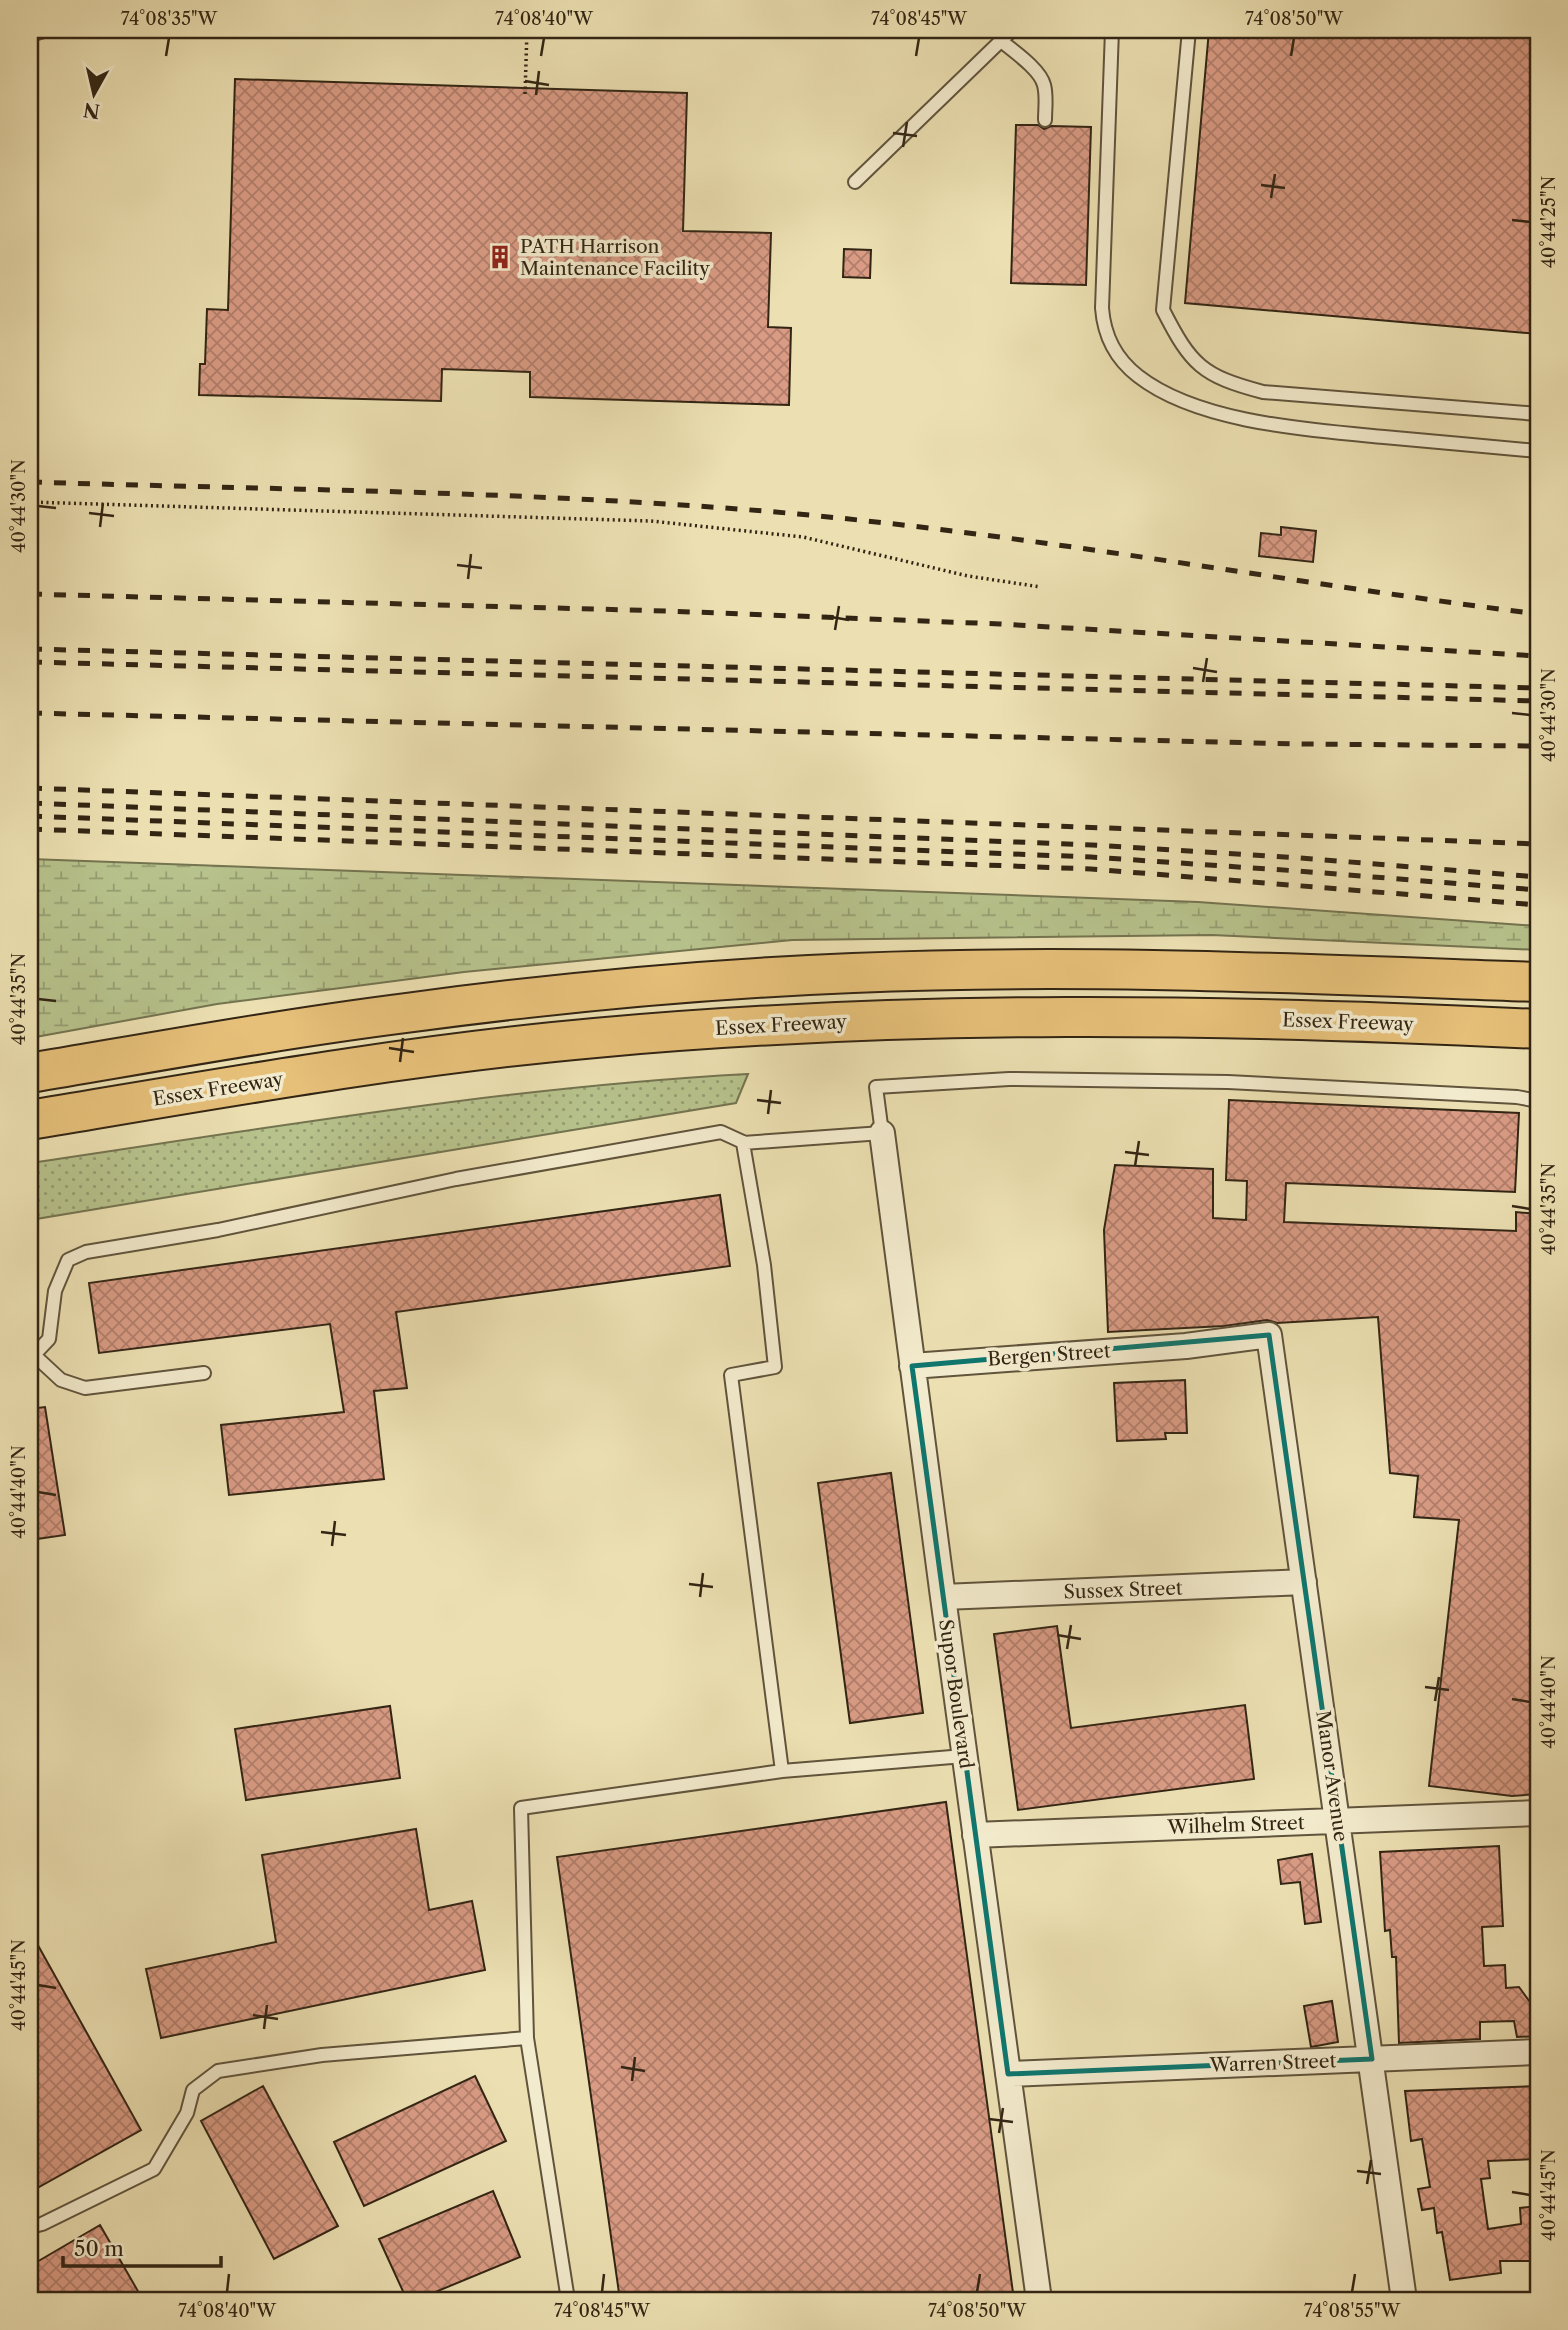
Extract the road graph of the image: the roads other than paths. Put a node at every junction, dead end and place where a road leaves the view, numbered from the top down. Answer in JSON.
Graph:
{"nodes":[{"id":1,"x":47,"y":30,"type":"edge"},
{"id":2,"x":1012,"y":30,"type":"edge"},
{"id":3,"x":1112,"y":30,"type":"edge"},
{"id":4,"x":1189,"y":30,"type":"edge"},
{"id":5,"x":30,"y":35,"type":"edge"},
{"id":6,"x":1000,"y":40,"type":"junction"},
{"id":7,"x":1045,"y":120,"type":"dead end"},
{"id":8,"x":855,"y":182,"type":"dead end"},
{"id":9,"x":1538,"y":414,"type":"edge"},
{"id":10,"x":1538,"y":451,"type":"edge"},
{"id":11,"x":1538,"y":982,"type":"edge"},
{"id":12,"x":1538,"y":1029,"type":"edge"},
{"id":13,"x":30,"y":1073,"type":"edge"},
{"id":14,"x":1538,"y":1101,"type":"edge"},
{"id":15,"x":30,"y":1120,"type":"edge"},
{"id":16,"x":882,"y":1133,"type":"junction"},
{"id":17,"x":745,"y":1143,"type":"junction"},
{"id":18,"x":1186,"y":1346,"type":"joint"},
{"id":19,"x":32,"y":1357,"type":"edge"},
{"id":20,"x":912,"y":1366,"type":"junction"},
{"id":21,"x":204,"y":1373,"type":"dead end"},
{"id":22,"x":1304,"y":1582,"type":"junction"},
{"id":23,"x":943,"y":1597,"type":"junction"},
{"id":24,"x":964,"y":1756,"type":"junction"},
{"id":25,"x":782,"y":1770,"type":"junction"},
{"id":26,"x":1538,"y":1813,"type":"edge"},
{"id":27,"x":1338,"y":1821,"type":"junction"},
{"id":28,"x":975,"y":1835,"type":"junction"},
{"id":29,"x":527,"y":2038,"type":"junction"},
{"id":30,"x":1538,"y":2052,"type":"edge"},
{"id":31,"x":1371,"y":2059,"type":"junction"},
{"id":32,"x":1008,"y":2074,"type":"junction"},
{"id":33,"x":30,"y":2227,"type":"edge"},
{"id":34,"x":568,"y":2300,"type":"edge"},
{"id":35,"x":1040,"y":2300,"type":"edge"},
{"id":36,"x":1404,"y":2300,"type":"edge"}],
"edges":[{"from":1,"to":5,"type":"lane"},
{"from":2,"to":6,"type":"lane"},
{"from":3,"to":10,"type":"lane"},
{"from":4,"to":9,"type":"lane"},
{"from":6,"to":7,"type":"lane"},
{"from":6,"to":8,"type":"lane"},
{"from":11,"to":13,"type":"highway"},
{"from":12,"to":15,"type":"highway","name":"Essex Freeway"},
{"from":14,"to":16,"type":"lane","name":"Supor Boulevard"},
{"from":16,"to":17,"type":"lane"},
{"from":16,"to":20,"type":"street","name":"Supor Boulevard"},
{"from":17,"to":19,"type":"lane"},
{"from":17,"to":25,"type":"lane"},
{"from":18,"to":20,"type":"street","name":"Bergen Street"},
{"from":18,"to":22,"type":"street","name":"Manor Avenue"},
{"from":19,"to":21,"type":"lane"},
{"from":20,"to":23,"type":"street","name":"Supor Boulevard"},
{"from":22,"to":23,"type":"street","name":"Sussex Street"},
{"from":22,"to":27,"type":"street","name":"Manor Avenue"},
{"from":23,"to":24,"type":"street","name":"Supor Boulevard"},
{"from":24,"to":25,"type":"lane"},
{"from":24,"to":28,"type":"street","name":"Supor Boulevard"},
{"from":25,"to":29,"type":"lane"},
{"from":26,"to":27,"type":"street","name":"Wilhelm Street"},
{"from":27,"to":28,"type":"street","name":"Wilhelm Street"},
{"from":27,"to":31,"type":"street","name":"Manor Avenue"},
{"from":28,"to":32,"type":"street","name":"Supor Boulevard"},
{"from":29,"to":33,"type":"lane"},
{"from":29,"to":34,"type":"lane"},
{"from":30,"to":31,"type":"street","name":"Warren Street"},
{"from":31,"to":32,"type":"street","name":"Warren Street"},
{"from":31,"to":36,"type":"street","name":"Manor Avenue"},
{"from":32,"to":35,"type":"street","name":"Supor Boulevard"}]}
